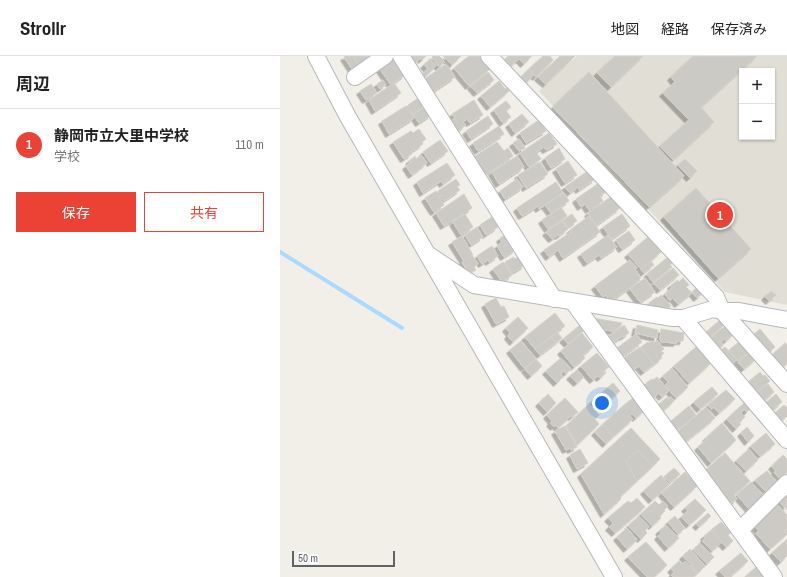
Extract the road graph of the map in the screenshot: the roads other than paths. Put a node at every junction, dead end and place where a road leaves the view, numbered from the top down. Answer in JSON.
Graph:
{"nodes":[{"id":1,"x":316,"y":56,"type":"edge"},
{"id":2,"x":385,"y":56,"type":"edge"},
{"id":3,"x":401,"y":56,"type":"edge"},
{"id":4,"x":489,"y":56,"type":"edge"},
{"id":5,"x":355,"y":77,"type":"dead end"},
{"id":6,"x":426,"y":252,"type":"junction"},
{"id":7,"x":554,"y":299,"type":"junction"},
{"id":8,"x":573,"y":302,"type":"junction"},
{"id":9,"x":722,"y":311,"type":"junction"},
{"id":10,"x":683,"y":318,"type":"junction"},
{"id":11,"x":787,"y":320,"type":"edge"},
{"id":12,"x":787,"y":384,"type":"edge"},
{"id":13,"x":787,"y":440,"type":"edge"},
{"id":14,"x":787,"y":483,"type":"edge"},
{"id":15,"x":740,"y":530,"type":"junction"},
{"id":16,"x":614,"y":577,"type":"edge"},
{"id":17,"x":774,"y":577,"type":"edge"}],
"edges":[{"from":1,"to":6,"type":"street"},
{"from":2,"to":5,"type":"street"},
{"from":3,"to":7,"type":"street"},
{"from":4,"to":9,"type":"street"},
{"from":6,"to":7,"type":"street"},
{"from":6,"to":16,"type":"street"},
{"from":7,"to":8,"type":"street"},
{"from":8,"to":10,"type":"street"},
{"from":8,"to":15,"type":"street"},
{"from":9,"to":10,"type":"street"},
{"from":9,"to":11,"type":"street"},
{"from":9,"to":12,"type":"street"},
{"from":10,"to":13,"type":"street"},
{"from":14,"to":15,"type":"street"},
{"from":15,"to":17,"type":"street"}]}
